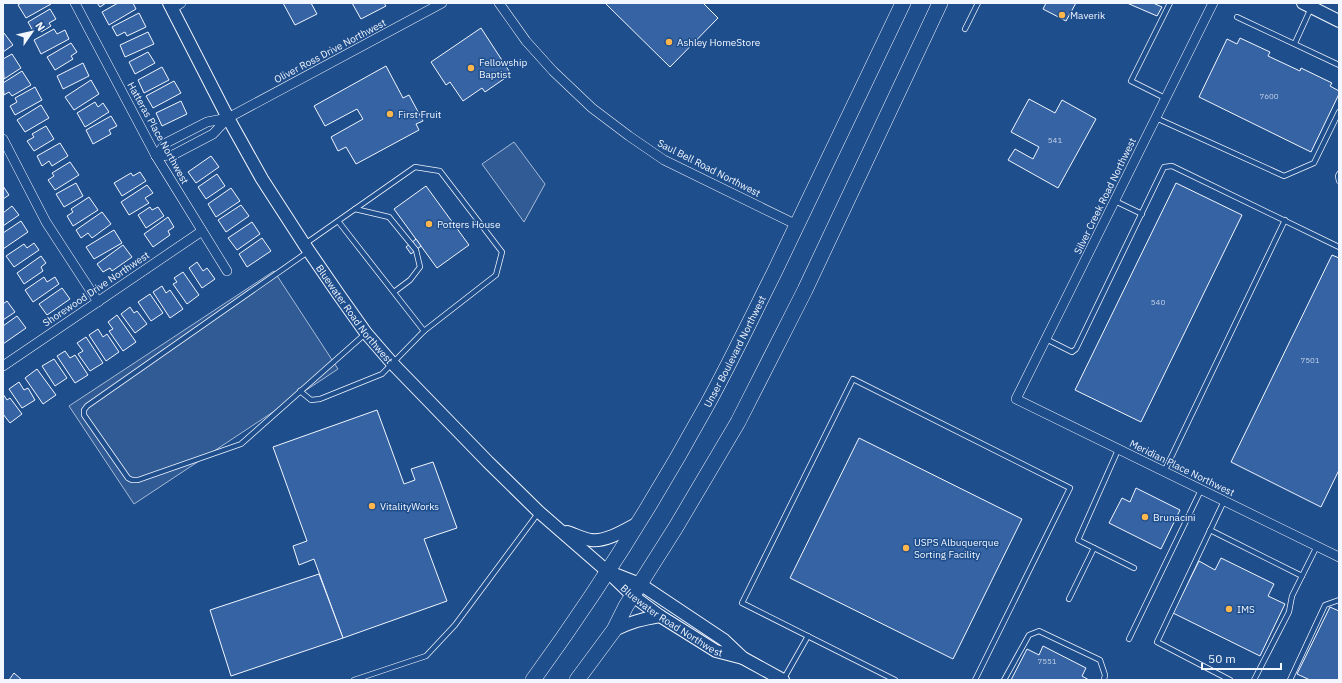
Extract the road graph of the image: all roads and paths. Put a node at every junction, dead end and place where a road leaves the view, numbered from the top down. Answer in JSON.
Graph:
{"nodes":[{"id":1,"x":75,"y":3,"type":"edge"},
{"id":2,"x":442,"y":3,"type":"edge"},
{"id":3,"x":499,"y":3,"type":"edge"},
{"id":4,"x":903,"y":3,"type":"edge"},
{"id":5,"x":940,"y":3,"type":"edge"},
{"id":6,"x":978,"y":3,"type":"edge"},
{"id":7,"x":1170,"y":3,"type":"edge"},
{"id":8,"x":1213,"y":3,"type":"edge"},
{"id":9,"x":174,"y":5,"type":"edge"},
{"id":10,"x":1307,"y":5,"type":"edge"},
{"id":11,"x":1237,"y":17,"type":"dead end"},
{"id":12,"x":1339,"y":20,"type":"edge"},
{"id":13,"x":965,"y":29,"type":"dead end"},
{"id":14,"x":1296,"y":44,"type":"junction"},
{"id":15,"x":1339,"y":65,"type":"edge"},
{"id":16,"x":1165,"y":98,"type":"junction"},
{"id":17,"x":1339,"y":112,"type":"edge"},
{"id":18,"x":228,"y":118,"type":"junction"},
{"id":19,"x":1156,"y":118,"type":"junction"},
{"id":20,"x":3,"y":139,"type":"edge"},
{"id":21,"x":156,"y":156,"type":"junction"},
{"id":22,"x":1339,"y":174,"type":"edge"},
{"id":23,"x":1339,"y":180,"type":"edge"},
{"id":24,"x":1115,"y":201,"type":"junction"},
{"id":25,"x":355,"y":209,"type":"junction"},
{"id":26,"x":1142,"y":214,"type":"junction"},
{"id":27,"x":1285,"y":220,"type":"junction"},
{"id":28,"x":338,"y":221,"type":"junction"},
{"id":29,"x":797,"y":225,"type":"junction"},
{"id":30,"x":202,"y":231,"type":"junction"},
{"id":31,"x":1339,"y":247,"type":"edge"},
{"id":32,"x":306,"y":248,"type":"junction"},
{"id":33,"x":227,"y":271,"type":"dead end"},
{"id":34,"x":394,"y":292,"type":"junction"},
{"id":35,"x":98,"y":302,"type":"junction"},
{"id":36,"x":424,"y":331,"type":"junction"},
{"id":37,"x":366,"y":333,"type":"junction"},
{"id":38,"x":1046,"y":340,"type":"junction"},
{"id":39,"x":392,"y":363,"type":"junction"},
{"id":40,"x":3,"y":366,"type":"edge"},
{"id":41,"x":300,"y":391,"type":"junction"},
{"id":42,"x":1016,"y":399,"type":"joint"},
{"id":43,"x":1118,"y":450,"type":"junction"},
{"id":44,"x":1164,"y":472,"type":"junction"},
{"id":45,"x":1201,"y":490,"type":"junction"},
{"id":46,"x":1224,"y":501,"type":"junction"},
{"id":47,"x":538,"y":512,"type":"junction"},
{"id":48,"x":638,"y":523,"type":"junction"},
{"id":49,"x":558,"y":529,"type":"junction"},
{"id":50,"x":1210,"y":530,"type":"junction"},
{"id":51,"x":1317,"y":546,"type":"junction"},
{"id":52,"x":1094,"y":548,"type":"junction"},
{"id":53,"x":1339,"y":557,"type":"edge"},
{"id":54,"x":1134,"y":568,"type":"dead end"},
{"id":55,"x":608,"y":572,"type":"junction"},
{"id":56,"x":1302,"y":576,"type":"junction"},
{"id":57,"x":636,"y":590,"type":"junction"},
{"id":58,"x":1069,"y":599,"type":"dead end"},
{"id":59,"x":1339,"y":600,"type":"edge"},
{"id":60,"x":660,"y":616,"type":"junction"},
{"id":61,"x":614,"y":630,"type":"junction"},
{"id":62,"x":808,"y":636,"type":"junction"},
{"id":63,"x":1129,"y":639,"type":"dead end"},
{"id":64,"x":743,"y":658,"type":"junction"},
{"id":65,"x":354,"y":680,"type":"edge"},
{"id":66,"x":533,"y":680,"type":"edge"},
{"id":67,"x":577,"y":680,"type":"edge"},
{"id":68,"x":783,"y":680,"type":"edge"},
{"id":69,"x":895,"y":680,"type":"edge"},
{"id":70,"x":974,"y":680,"type":"edge"},
{"id":71,"x":1004,"y":680,"type":"edge"},
{"id":72,"x":1104,"y":680,"type":"edge"},
{"id":73,"x":1230,"y":680,"type":"edge"},
{"id":74,"x":1254,"y":680,"type":"edge"},
{"id":75,"x":1290,"y":680,"type":"edge"}],
"edges":[{"from":1,"to":21,"type":"street","name":"Hatteras Place Northwest"},
{"from":2,"to":18,"type":"street","name":"Oliver Ross Drive Northwest"},
{"from":3,"to":29,"type":"street","name":"Saul Bell Road Northwest"},
{"from":4,"to":29,"type":"main road","name":"Unser Boulevard Northwest"},
{"from":5,"to":57,"type":"main road"},
{"from":6,"to":13,"type":"lane"},
{"from":7,"to":16,"type":"lane"},
{"from":8,"to":16,"type":"street","name":"Silver Creek Road Northwest"},
{"from":9,"to":18,"type":"street","name":"Bluewater Road Northwest"},
{"from":10,"to":12,"type":"street"},
{"from":10,"to":14,"type":"lane"},
{"from":11,"to":14,"type":"lane"},
{"from":14,"to":15,"type":"lane"},
{"from":16,"to":19,"type":"street","name":"Silver Creek Road Northwest"},
{"from":17,"to":19,"type":"lane"},
{"from":18,"to":21,"type":"street"},
{"from":18,"to":21,"type":"street"},
{"from":18,"to":32,"type":"street","name":"Bluewater Road Northwest"},
{"from":19,"to":24,"type":"street","name":"Silver Creek Road Northwest"},
{"from":20,"to":35,"type":"street"},
{"from":21,"to":30,"type":"street","name":"Hatteras Place Northwest"},
{"from":22,"to":23,"type":"lane"},
{"from":24,"to":26,"type":"lane"},
{"from":24,"to":38,"type":"street","name":"Silver Creek Road Northwest"},
{"from":25,"to":28,"type":"lane"},
{"from":25,"to":34,"type":"lane"},
{"from":25,"to":36,"type":"lane"},
{"from":26,"to":27,"type":"lane"},
{"from":26,"to":38,"type":"lane"},
{"from":27,"to":31,"type":"lane"},
{"from":27,"to":44,"type":"lane"},
{"from":28,"to":32,"type":"lane"},
{"from":28,"to":34,"type":"lane"},
{"from":29,"to":48,"type":"main road","name":"Unser Boulevard Northwest"},
{"from":30,"to":33,"type":"street","name":"Hatteras Place Northwest"},
{"from":30,"to":35,"type":"street","name":"Shorewood Drive Northwest"},
{"from":32,"to":37,"type":"street","name":"Bluewater Road Northwest"},
{"from":32,"to":41,"type":"lane"},
{"from":34,"to":36,"type":"lane"},
{"from":35,"to":40,"type":"street","name":"Shorewood Drive Northwest"},
{"from":36,"to":39,"type":"lane"},
{"from":37,"to":39,"type":"street","name":"Bluewater Road Northwest"},
{"from":37,"to":41,"type":"lane"},
{"from":38,"to":42,"type":"street","name":"Silver Creek Road Northwest"},
{"from":39,"to":41,"type":"lane"},
{"from":39,"to":47,"type":"street","name":"Bluewater Road Northwest"},
{"from":42,"to":43,"type":"street","name":"Meridian Place Northwest"},
{"from":43,"to":44,"type":"street","name":"Meridian Place Northwest"},
{"from":43,"to":52,"type":"lane"},
{"from":44,"to":45,"type":"street","name":"Meridian Place Northwest"},
{"from":45,"to":46,"type":"street","name":"Meridian Place Northwest"},
{"from":45,"to":63,"type":"lane"},
{"from":46,"to":50,"type":"lane"},
{"from":46,"to":51,"type":"street","name":"Meridian Place Northwest"},
{"from":47,"to":49,"type":"street","name":"Bluewater Road Northwest"},
{"from":47,"to":65,"type":"lane"},
{"from":48,"to":49,"type":"street"},
{"from":48,"to":55,"type":"main road","name":"Unser Boulevard Northwest"},
{"from":49,"to":55,"type":"street","name":"Bluewater Road Northwest"},
{"from":50,"to":56,"type":"lane"},
{"from":50,"to":73,"type":"lane"},
{"from":51,"to":53,"type":"street","name":"Meridian Place Northwest"},
{"from":51,"to":56,"type":"lane"},
{"from":52,"to":54,"type":"lane"},
{"from":52,"to":58,"type":"lane"},
{"from":55,"to":57,"type":"street","name":"Bluewater Road Northwest"},
{"from":55,"to":66,"type":"main road","name":"Unser Boulevard Northwest"},
{"from":56,"to":74,"type":"lane"},
{"from":57,"to":60,"type":"street","name":"Bluewater Road Northwest"},
{"from":57,"to":61,"type":"main road"},
{"from":57,"to":64,"type":"street","name":"Bluewater Road Northwest"},
{"from":59,"to":75,"type":"lane"},
{"from":60,"to":61,"type":"street"},
{"from":60,"to":64,"type":"street","name":"Bluewater Road Northwest"},
{"from":61,"to":67,"type":"main road"},
{"from":62,"to":68,"type":"lane"},
{"from":62,"to":69,"type":"lane"},
{"from":62,"to":70,"type":"lane"},
{"from":64,"to":68,"type":"street","name":"Bluewater Road Northwest"},
{"from":71,"to":72,"type":"lane"}]}
